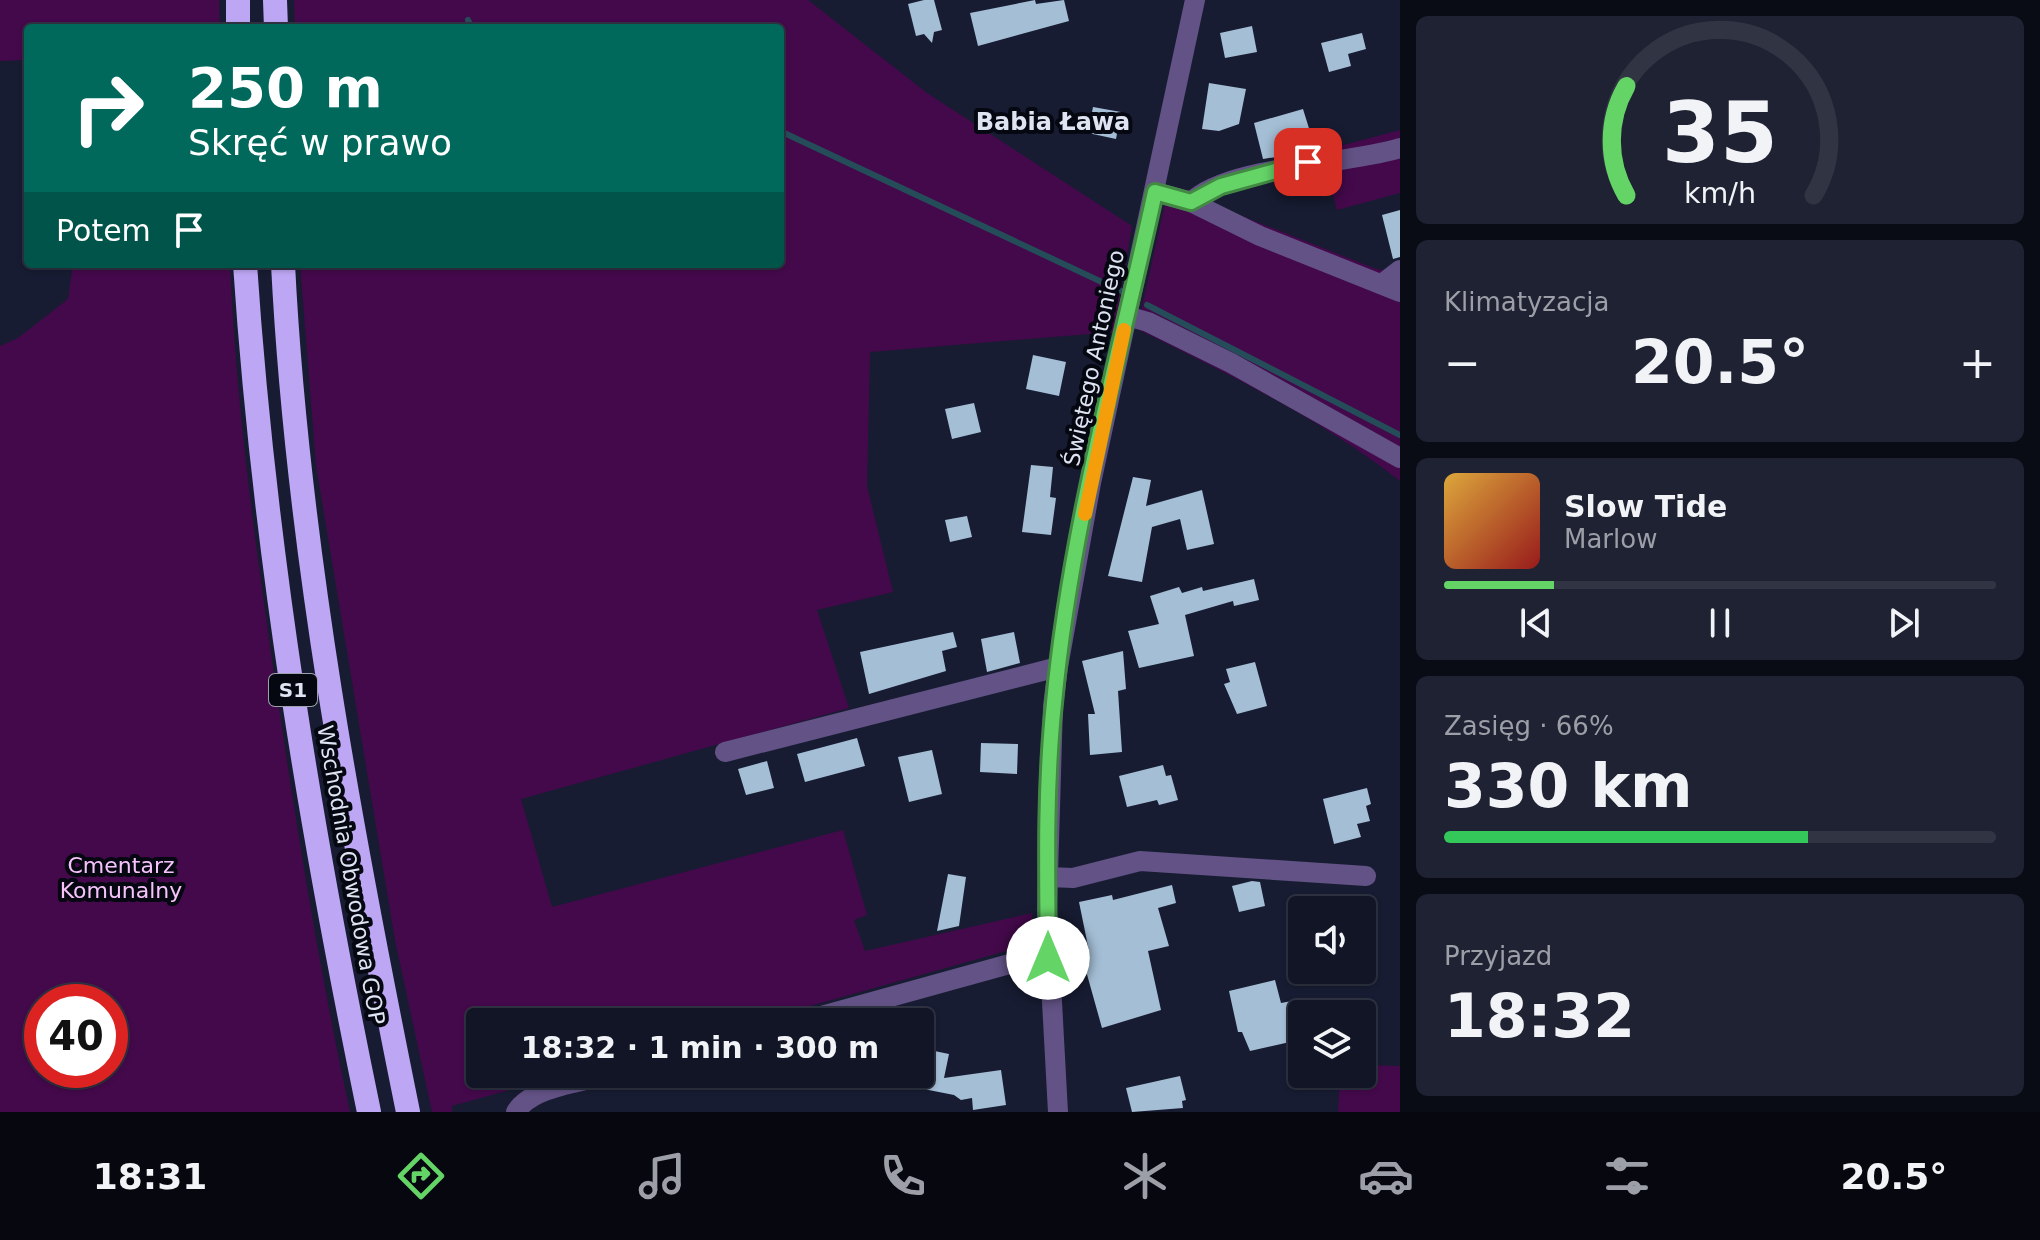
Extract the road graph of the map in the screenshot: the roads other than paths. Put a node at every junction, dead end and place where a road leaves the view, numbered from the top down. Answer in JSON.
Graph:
{"nodes":[{"id":1,"x":238,"y":0,"type":"edge"},
{"id":2,"x":275,"y":0,"type":"edge"},
{"id":3,"x":1195,"y":0,"type":"edge"},
{"id":4,"x":238,"y":24,"type":"edge"},
{"id":5,"x":276,"y":24,"type":"edge"},
{"id":6,"x":1400,"y":148,"type":"edge"},
{"id":7,"x":1155,"y":192,"type":"junction"},
{"id":8,"x":1191,"y":202,"type":"junction"},
{"id":9,"x":245,"y":268,"type":"edge"},
{"id":10,"x":283,"y":268,"type":"edge"},
{"id":11,"x":1400,"y":270,"type":"edge"},
{"id":12,"x":1391,"y":288,"type":"edge"},
{"id":13,"x":1127,"y":316,"type":"junction"},
{"id":14,"x":1400,"y":458,"type":"edge"},
{"id":15,"x":1058,"y":667,"type":"junction"},
{"id":16,"x":725,"y":752,"type":"dead end"},
{"id":17,"x":1366,"y":876,"type":"dead end"},
{"id":18,"x":1048,"y":877,"type":"junction"},
{"id":19,"x":1048,"y":958,"type":"junction"},
{"id":20,"x":851,"y":1008,"type":"edge"},
{"id":21,"x":561,"y":1088,"type":"edge"},
{"id":22,"x":369,"y":1112,"type":"edge"},
{"id":23,"x":408,"y":1112,"type":"edge"},
{"id":24,"x":516,"y":1112,"type":"edge"},
{"id":25,"x":1058,"y":1112,"type":"edge"}],
"edges":[{"from":1,"to":4,"type":"highway"},
{"from":2,"to":5,"type":"highway"},
{"from":3,"to":7,"type":"street","name":"Świętego Antoniego"},
{"from":6,"to":8,"type":"street"},
{"from":7,"to":8,"type":"street"},
{"from":7,"to":13,"type":"street","name":"Świętego Antoniego"},
{"from":8,"to":12,"type":"street"},
{"from":9,"to":22,"type":"highway","name":"Wschodnia Obwodowa GOP","number":"S1"},
{"from":10,"to":23,"type":"highway","name":"Wschodnia Obwodowa GOP","number":"S1"},
{"from":11,"to":12,"type":"street"},
{"from":13,"to":14,"type":"street"},
{"from":13,"to":15,"type":"street","name":"Świętego Antoniego"},
{"from":15,"to":16,"type":"street"},
{"from":15,"to":18,"type":"street","name":"Świętego Antoniego"},
{"from":17,"to":18,"type":"street"},
{"from":18,"to":19,"type":"street","name":"Świętego Antoniego"},
{"from":19,"to":20,"type":"street"},
{"from":19,"to":25,"type":"street","name":"Świętego Antoniego"},
{"from":21,"to":24,"type":"street"}]}
